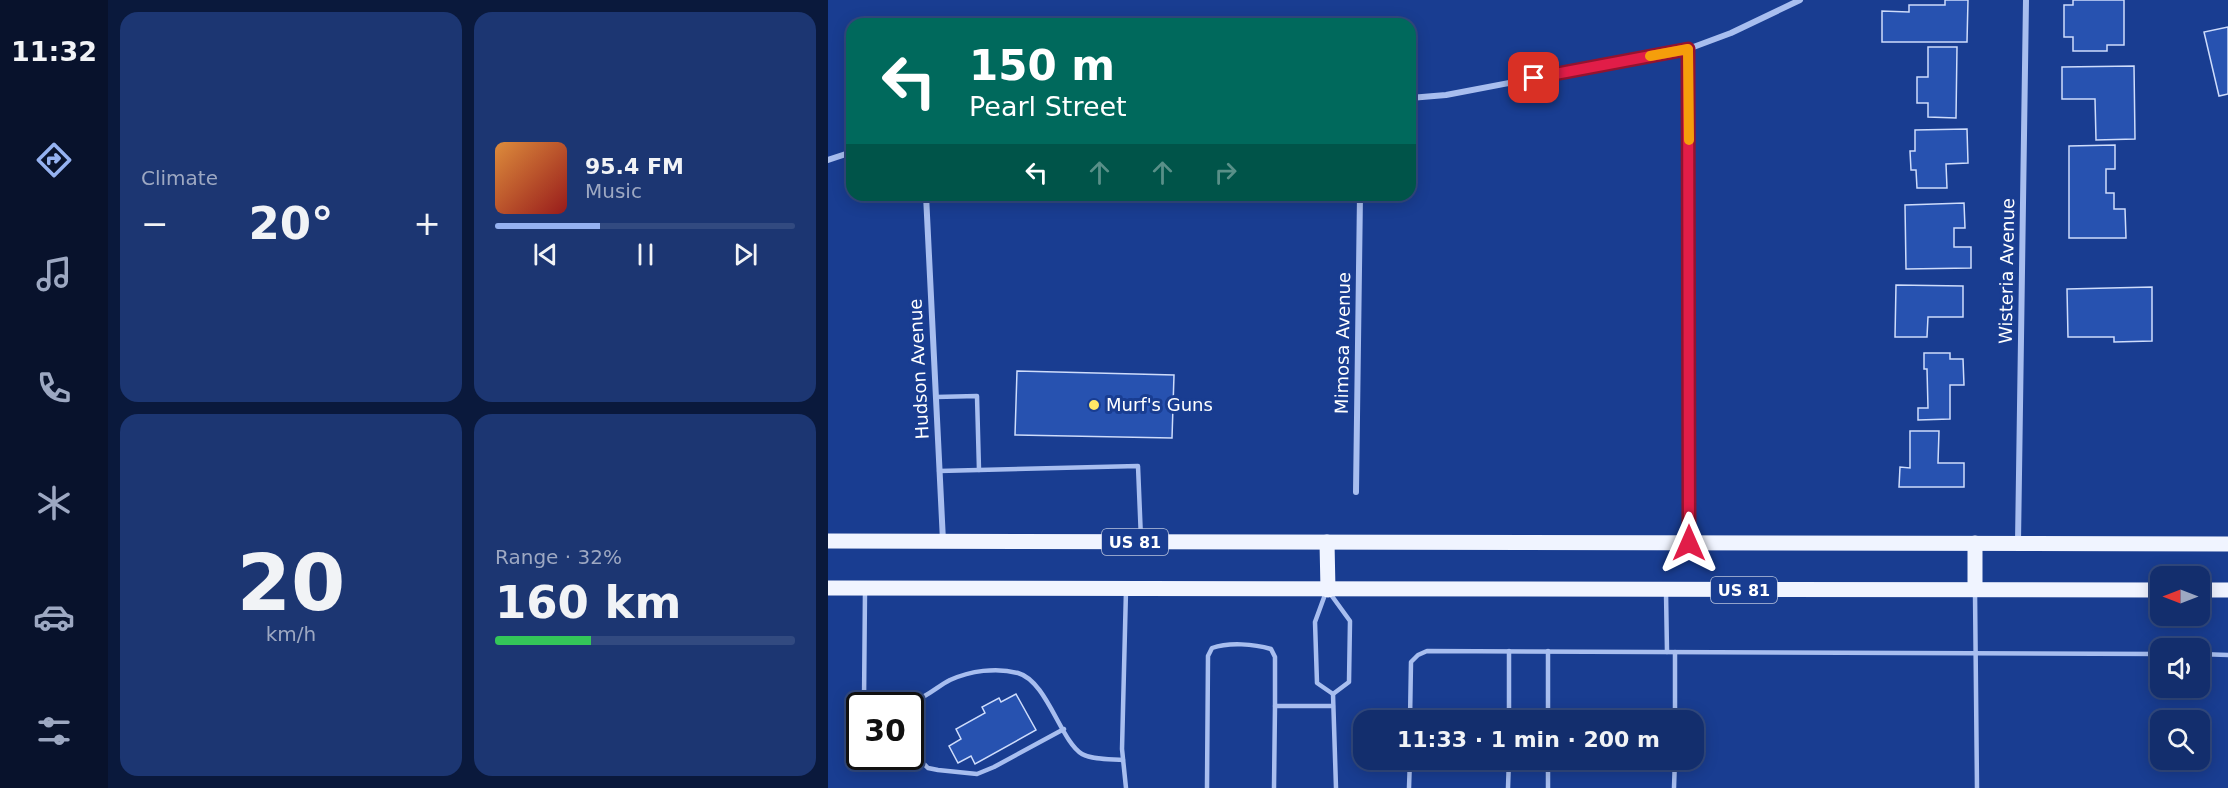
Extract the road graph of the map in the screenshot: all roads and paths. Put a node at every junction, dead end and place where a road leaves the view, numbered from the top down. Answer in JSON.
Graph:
{"nodes":[{"id":1,"x":1800,"y":0,"type":"edge"},
{"id":2,"x":2026,"y":0,"type":"edge"},
{"id":3,"x":1688,"y":49,"type":"junction"},
{"id":4,"x":1416,"y":98,"type":"edge"},
{"id":5,"x":846,"y":154,"type":"edge"},
{"id":6,"x":828,"y":160,"type":"edge"},
{"id":7,"x":926,"y":201,"type":"edge"},
{"id":8,"x":1360,"y":201,"type":"edge"},
{"id":9,"x":936,"y":397,"type":"junction"},
{"id":10,"x":979,"y":470,"type":"junction"},
{"id":11,"x":939,"y":471,"type":"junction"},
{"id":12,"x":1356,"y":492,"type":"dead end"},
{"id":13,"x":828,"y":540,"type":"edge"},
{"id":14,"x":943,"y":541,"type":"junction"},
{"id":15,"x":1141,"y":542,"type":"junction"},
{"id":16,"x":1327,"y":542,"type":"junction"},
{"id":17,"x":1689,"y":543,"type":"junction"},
{"id":18,"x":1975,"y":543,"type":"junction"},
{"id":19,"x":2018,"y":543,"type":"junction"},
{"id":20,"x":2228,"y":544,"type":"edge"},
{"id":21,"x":828,"y":588,"type":"edge"},
{"id":22,"x":865,"y":588,"type":"junction"},
{"id":23,"x":1126,"y":588,"type":"junction"},
{"id":24,"x":1975,"y":589,"type":"junction"},
{"id":25,"x":1328,"y":590,"type":"junction"},
{"id":26,"x":1666,"y":590,"type":"junction"},
{"id":27,"x":2150,"y":590,"type":"edge"},
{"id":28,"x":2210,"y":590,"type":"edge"},
{"id":29,"x":2228,"y":590,"type":"edge"},
{"id":30,"x":1509,"y":651,"type":"junction"},
{"id":31,"x":1548,"y":651,"type":"junction"},
{"id":32,"x":1667,"y":652,"type":"junction"},
{"id":33,"x":1675,"y":652,"type":"junction"},
{"id":34,"x":1977,"y":653,"type":"junction"},
{"id":35,"x":2150,"y":654,"type":"edge"},
{"id":36,"x":2210,"y":654,"type":"edge"},
{"id":37,"x":2228,"y":655,"type":"edge"},
{"id":38,"x":864,"y":692,"type":"edge"},
{"id":39,"x":1333,"y":694,"type":"junction"},
{"id":40,"x":924,"y":695,"type":"edge"},
{"id":41,"x":1275,"y":706,"type":"junction"},
{"id":42,"x":1333,"y":706,"type":"junction"},
{"id":43,"x":1410,"y":710,"type":"edge"},
{"id":44,"x":1509,"y":710,"type":"edge"},
{"id":45,"x":1548,"y":710,"type":"edge"},
{"id":46,"x":1675,"y":710,"type":"edge"},
{"id":47,"x":1064,"y":729,"type":"junction"},
{"id":48,"x":1123,"y":760,"type":"junction"},
{"id":49,"x":924,"y":764,"type":"edge"},
{"id":50,"x":1410,"y":770,"type":"edge"},
{"id":51,"x":1509,"y":770,"type":"edge"},
{"id":52,"x":1548,"y":770,"type":"edge"},
{"id":53,"x":1674,"y":770,"type":"edge"},
{"id":54,"x":1126,"y":788,"type":"edge"},
{"id":55,"x":1207,"y":788,"type":"edge"},
{"id":56,"x":1274,"y":788,"type":"edge"},
{"id":57,"x":1335,"y":788,"type":"edge"},
{"id":58,"x":1409,"y":788,"type":"edge"},
{"id":59,"x":1508,"y":788,"type":"edge"},
{"id":60,"x":1548,"y":788,"type":"edge"},
{"id":61,"x":1674,"y":788,"type":"edge"},
{"id":62,"x":1977,"y":788,"type":"edge"}],
"edges":[{"from":1,"to":3,"type":"street"},
{"from":2,"to":19,"type":"street","name":"Wisteria Avenue"},
{"from":3,"to":4,"type":"street"},
{"from":3,"to":17,"type":"street"},
{"from":5,"to":6,"type":"street"},
{"from":7,"to":9,"type":"street","name":"Hudson Avenue"},
{"from":8,"to":12,"type":"street","name":"Mimosa Avenue"},
{"from":9,"to":10,"type":"lane"},
{"from":9,"to":11,"type":"street","name":"Hudson Avenue"},
{"from":10,"to":11,"type":"lane"},
{"from":10,"to":15,"type":"lane"},
{"from":11,"to":14,"type":"street","name":"Hudson Avenue"},
{"from":13,"to":14,"type":"main road","number":"US 81"},
{"from":14,"to":15,"type":"main road","number":"US 81"},
{"from":15,"to":16,"type":"main road","number":"US 81"},
{"from":16,"to":17,"type":"main road","number":"US 81"},
{"from":16,"to":25,"type":"main road"},
{"from":17,"to":18,"type":"main road","number":"US 81"},
{"from":18,"to":19,"type":"main road","number":"US 81"},
{"from":18,"to":24,"type":"main road"},
{"from":19,"to":20,"type":"main road","number":"US 81"},
{"from":21,"to":22,"type":"main road","number":"US 81"},
{"from":22,"to":23,"type":"main road","number":"US 81"},
{"from":22,"to":38,"type":"lane"},
{"from":23,"to":25,"type":"main road","number":"US 81"},
{"from":23,"to":48,"type":"lane"},
{"from":24,"to":26,"type":"main road","number":"US 81"},
{"from":24,"to":27,"type":"main road","number":"US 81"},
{"from":24,"to":34,"type":"lane"},
{"from":25,"to":26,"type":"main road","number":"US 81"},
{"from":25,"to":39,"type":"lane"},
{"from":25,"to":39,"type":"lane"},
{"from":26,"to":32,"type":"lane"},
{"from":28,"to":29,"type":"main road"},
{"from":30,"to":31,"type":"lane"},
{"from":30,"to":43,"type":"lane"},
{"from":30,"to":44,"type":"lane"},
{"from":31,"to":32,"type":"lane"},
{"from":31,"to":45,"type":"lane"},
{"from":32,"to":33,"type":"lane"},
{"from":33,"to":34,"type":"lane"},
{"from":33,"to":46,"type":"lane"},
{"from":34,"to":35,"type":"lane"},
{"from":34,"to":62,"type":"lane"},
{"from":36,"to":37,"type":"lane"},
{"from":39,"to":42,"type":"lane"},
{"from":40,"to":47,"type":"lane"},
{"from":41,"to":42,"type":"lane"},
{"from":41,"to":55,"type":"lane"},
{"from":41,"to":56,"type":"lane"},
{"from":42,"to":57,"type":"lane"},
{"from":47,"to":48,"type":"lane"},
{"from":47,"to":49,"type":"lane"},
{"from":48,"to":54,"type":"lane"},
{"from":50,"to":58,"type":"lane"},
{"from":51,"to":59,"type":"lane"},
{"from":52,"to":60,"type":"lane"},
{"from":53,"to":61,"type":"lane"}]}
